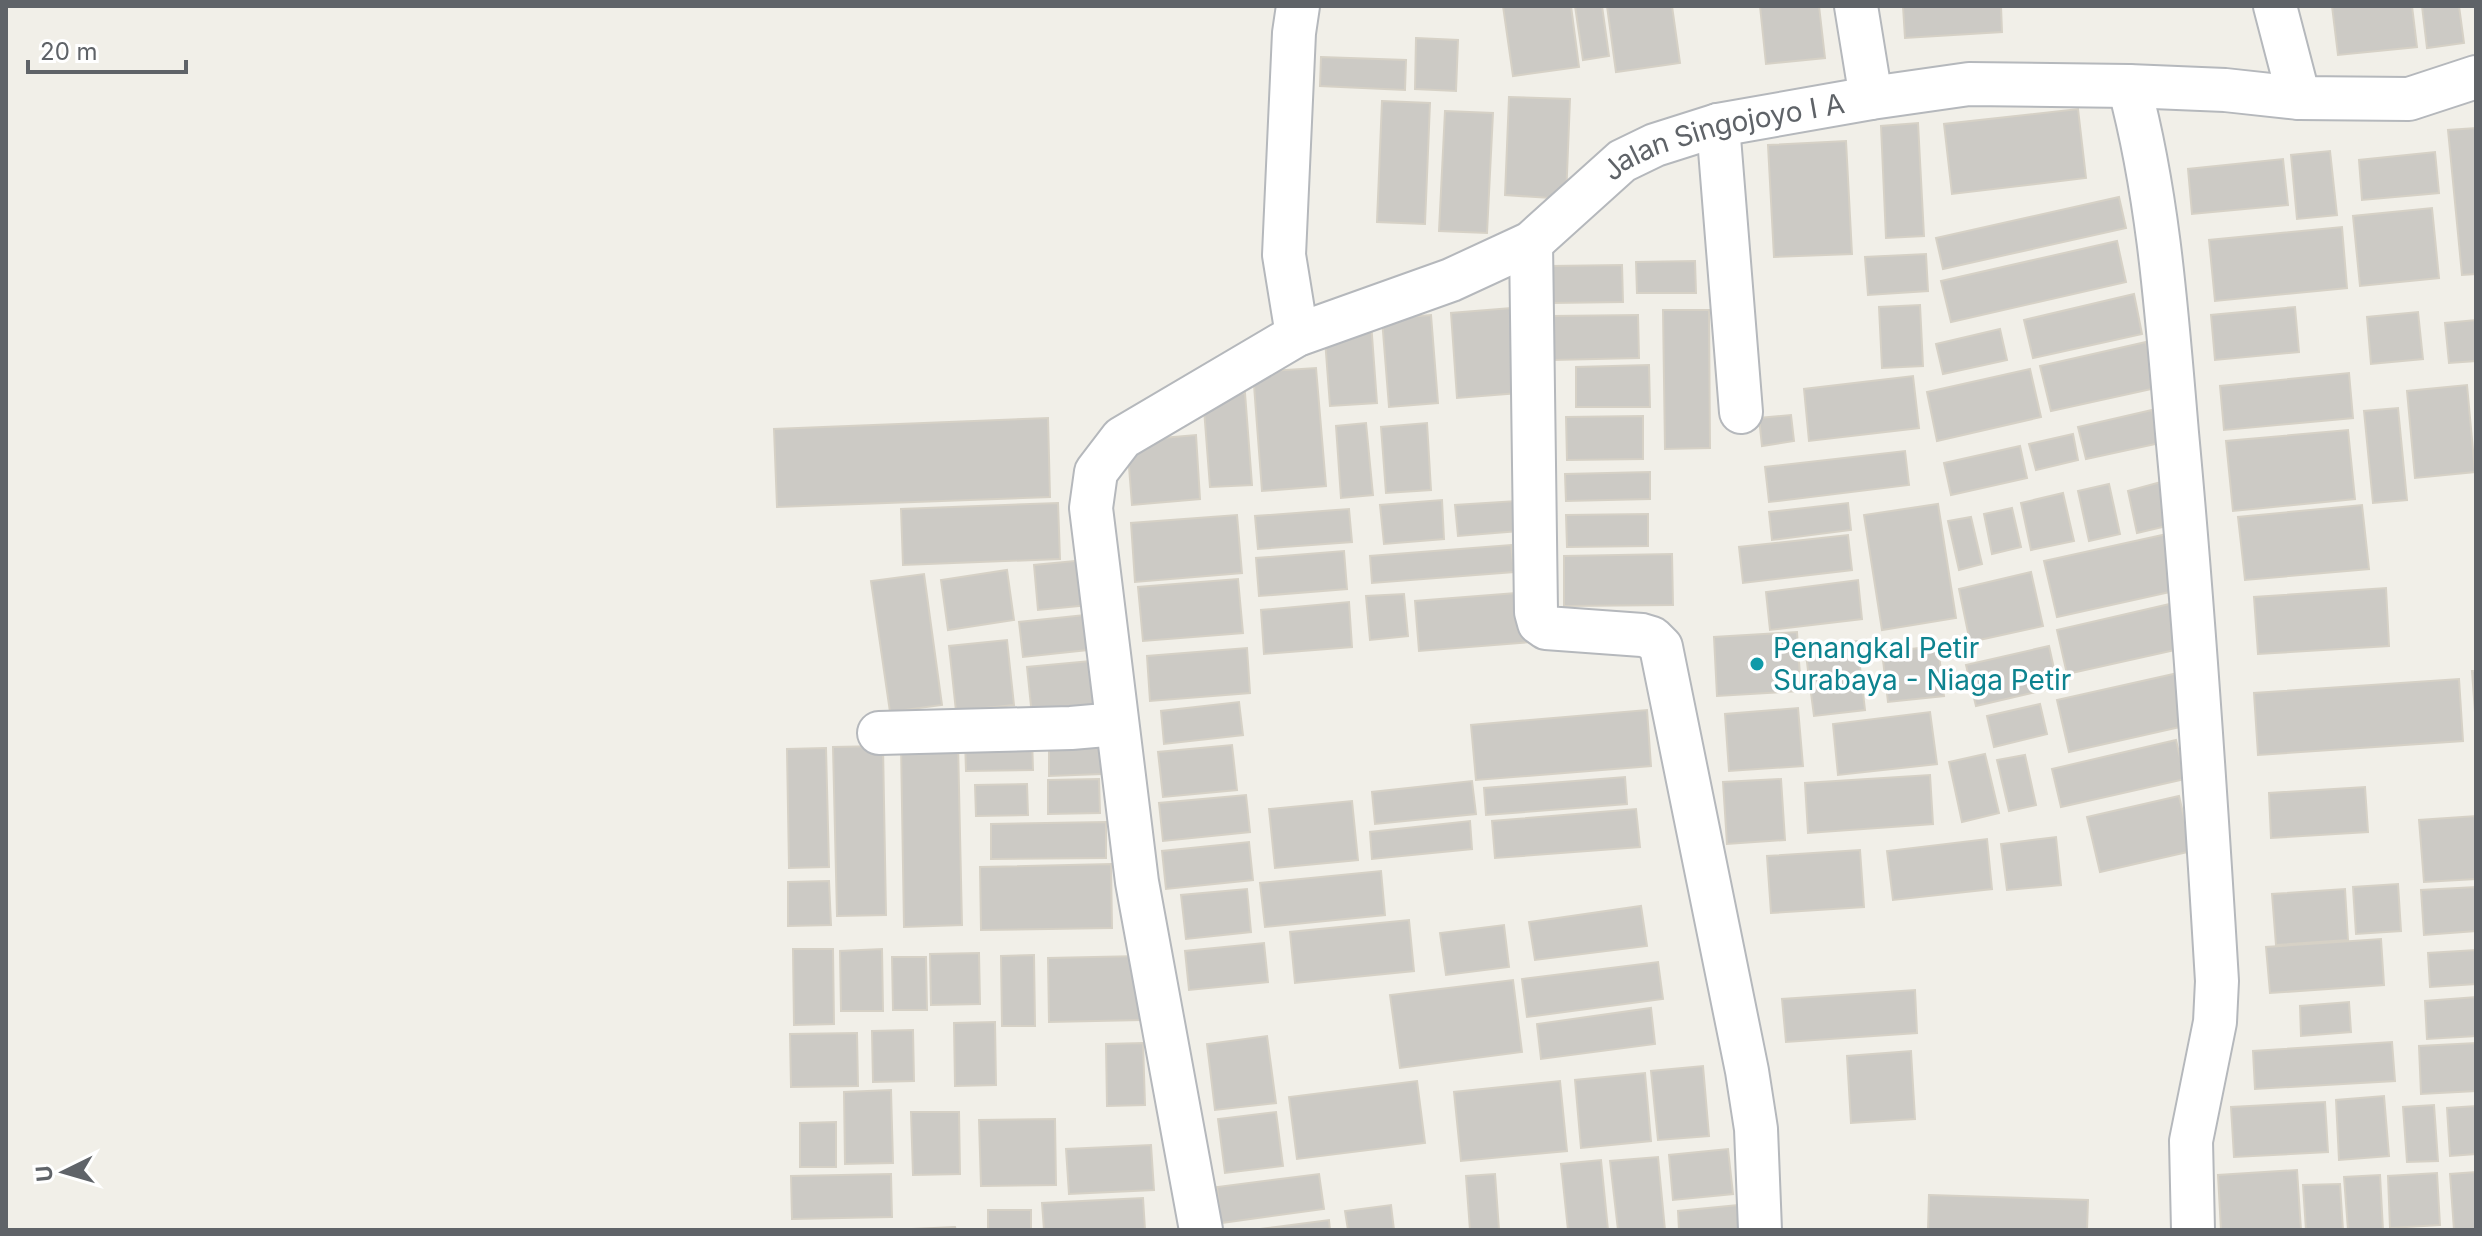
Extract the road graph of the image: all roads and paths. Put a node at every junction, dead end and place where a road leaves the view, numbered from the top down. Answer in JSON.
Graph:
{"nodes":[{"id":1,"x":1298,"y":6,"type":"edge"},
{"id":2,"x":1856,"y":6,"type":"edge"},
{"id":3,"x":2275,"y":6,"type":"edge"},
{"id":4,"x":2476,"y":77,"type":"edge"},
{"id":5,"x":2129,"y":86,"type":"junction"},
{"id":6,"x":1871,"y":98,"type":"junction"},
{"id":7,"x":2299,"y":98,"type":"junction"},
{"id":8,"x":1718,"y":125,"type":"junction"},
{"id":9,"x":1531,"y":243,"type":"junction"},
{"id":10,"x":1297,"y":335,"type":"junction"},
{"id":11,"x":1741,"y":412,"type":"dead end"},
{"id":12,"x":1117,"y":724,"type":"junction"},
{"id":13,"x":879,"y":733,"type":"dead end"},
{"id":14,"x":1201,"y":1230,"type":"edge"},
{"id":15,"x":1760,"y":1230,"type":"edge"},
{"id":16,"x":2193,"y":1230,"type":"edge"}],
"edges":[{"from":1,"to":10,"type":"street"},
{"from":2,"to":6,"type":"street"},
{"from":3,"to":7,"type":"street"},
{"from":4,"to":7,"type":"street","name":"Jalan Singojoyo I A"},
{"from":5,"to":6,"type":"street","name":"Jalan Singojoyo I A"},
{"from":5,"to":7,"type":"street","name":"Jalan Singojoyo I A"},
{"from":5,"to":16,"type":"street"},
{"from":6,"to":8,"type":"street","name":"Jalan Singojoyo I A"},
{"from":8,"to":9,"type":"street","name":"Jalan Singojoyo I A"},
{"from":8,"to":11,"type":"street"},
{"from":9,"to":10,"type":"street","name":"Jalan Singojoyo I A"},
{"from":9,"to":15,"type":"street"},
{"from":10,"to":12,"type":"street","name":"Jalan Singojoyo I A"},
{"from":12,"to":13,"type":"street"},
{"from":12,"to":14,"type":"street","name":"Jalan Singojoyo I A"}]}
